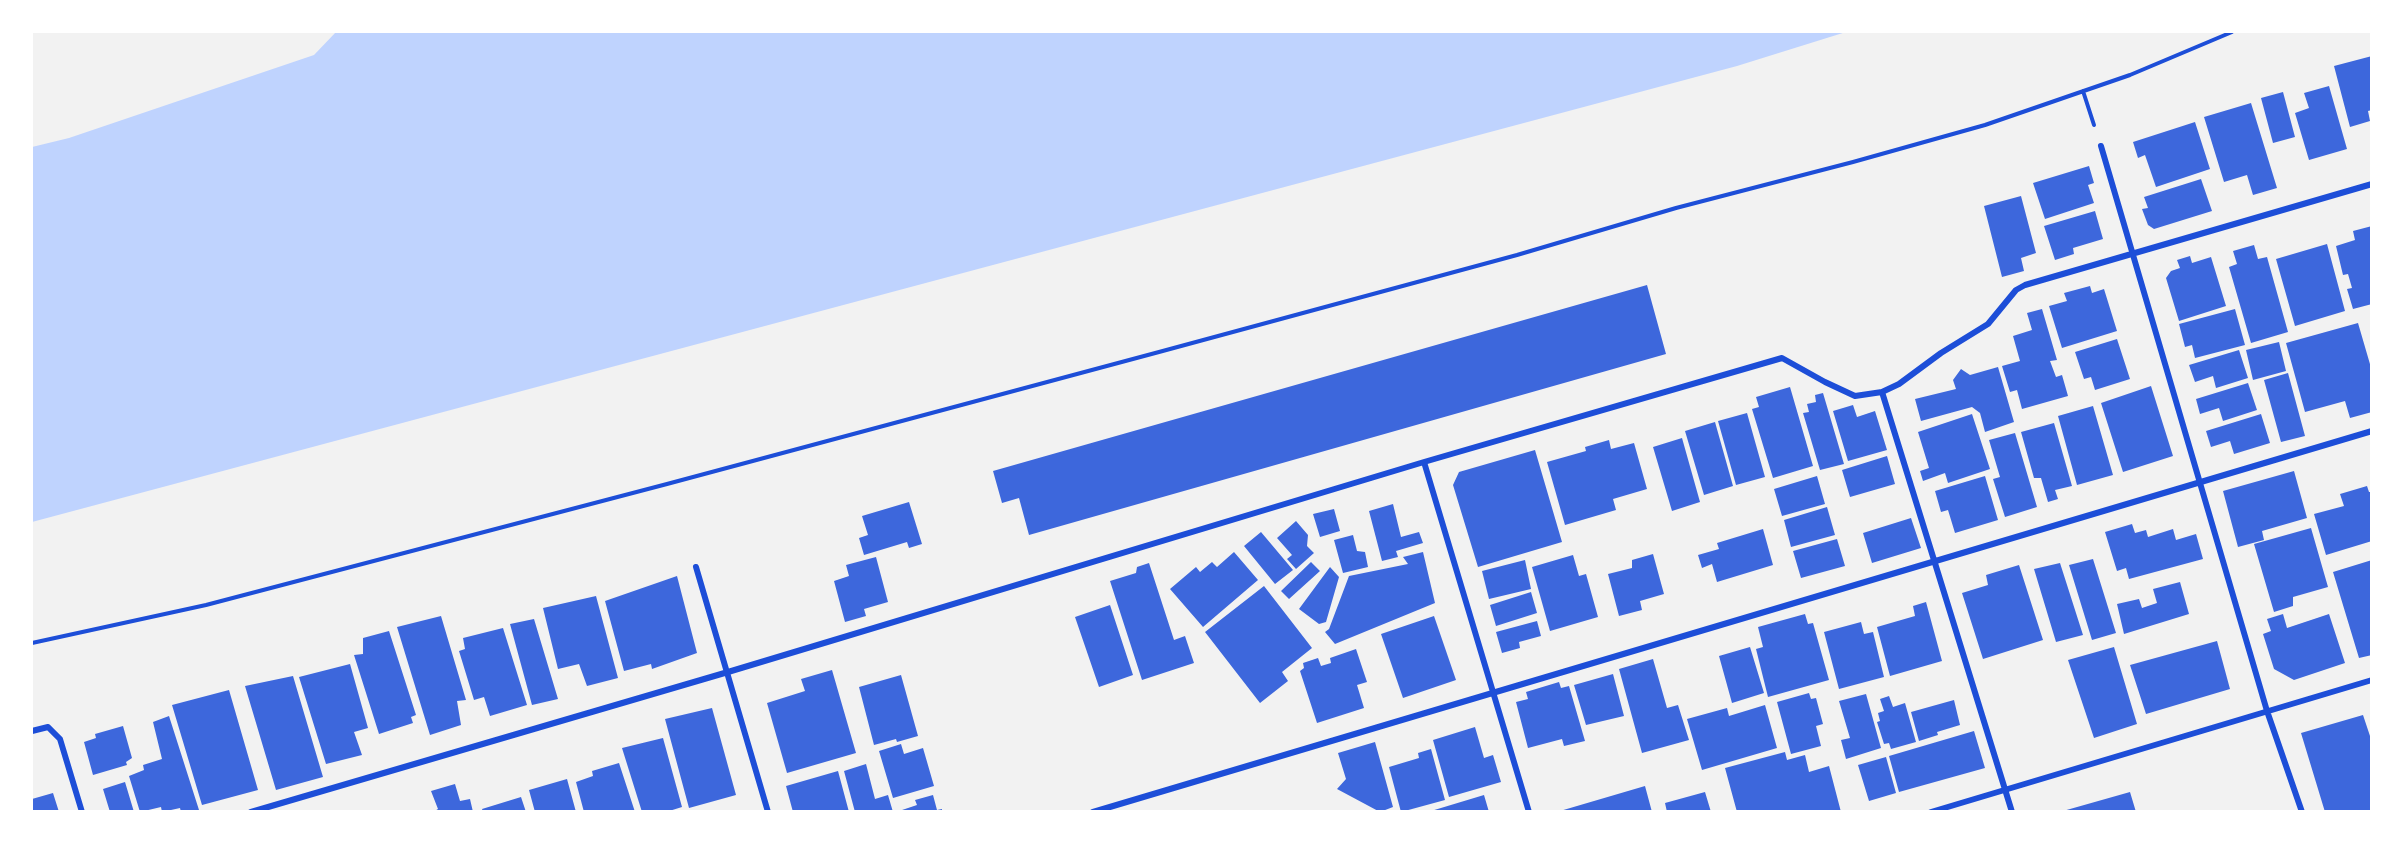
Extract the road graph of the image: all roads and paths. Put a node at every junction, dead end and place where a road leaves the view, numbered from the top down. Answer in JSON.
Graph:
{"nodes":[{"id":1,"x":2232,"y":32,"type":"edge"},
{"id":2,"x":2083,"y":91,"type":"junction"},
{"id":3,"x":2101,"y":146,"type":"joint"},
{"id":4,"x":2372,"y":184,"type":"edge"},
{"id":5,"x":2131,"y":254,"type":"junction"},
{"id":6,"x":1882,"y":392,"type":"junction"},
{"id":7,"x":2372,"y":430,"type":"edge"},
{"id":8,"x":1424,"y":462,"type":"junction"},
{"id":9,"x":2200,"y":481,"type":"junction"},
{"id":10,"x":1936,"y":560,"type":"junction"},
{"id":11,"x":696,"y":567,"type":"dead end"},
{"id":12,"x":32,"y":643,"type":"edge"},
{"id":13,"x":728,"y":672,"type":"junction"},
{"id":14,"x":2372,"y":680,"type":"edge"},
{"id":15,"x":1494,"y":692,"type":"junction"},
{"id":16,"x":2267,"y":711,"type":"junction"},
{"id":17,"x":32,"y":731,"type":"edge"},
{"id":18,"x":2006,"y":790,"type":"junction"},
{"id":19,"x":82,"y":812,"type":"edge"},
{"id":20,"x":251,"y":812,"type":"edge"},
{"id":21,"x":768,"y":812,"type":"edge"},
{"id":22,"x":1093,"y":812,"type":"edge"},
{"id":23,"x":1529,"y":812,"type":"edge"},
{"id":24,"x":1931,"y":812,"type":"edge"},
{"id":25,"x":2012,"y":812,"type":"edge"},
{"id":26,"x":2302,"y":812,"type":"edge"}],
"edges":[{"from":1,"to":2,"type":"path"},
{"from":2,"to":3,"type":"path"},
{"from":2,"to":12,"type":"path"},
{"from":3,"to":5,"type":"street"},
{"from":4,"to":5,"type":"street"},
{"from":5,"to":6,"type":"street"},
{"from":5,"to":9,"type":"street"},
{"from":6,"to":8,"type":"street"},
{"from":6,"to":10,"type":"street"},
{"from":7,"to":9,"type":"street"},
{"from":8,"to":13,"type":"street"},
{"from":8,"to":15,"type":"street"},
{"from":9,"to":10,"type":"street"},
{"from":9,"to":16,"type":"street"},
{"from":10,"to":15,"type":"street"},
{"from":10,"to":18,"type":"street"},
{"from":11,"to":13,"type":"street"},
{"from":13,"to":20,"type":"street"},
{"from":13,"to":21,"type":"street"},
{"from":14,"to":16,"type":"street"},
{"from":15,"to":22,"type":"street"},
{"from":15,"to":23,"type":"street"},
{"from":16,"to":18,"type":"street"},
{"from":16,"to":26,"type":"street"},
{"from":17,"to":19,"type":"street"},
{"from":18,"to":24,"type":"street"},
{"from":18,"to":25,"type":"street"}]}
